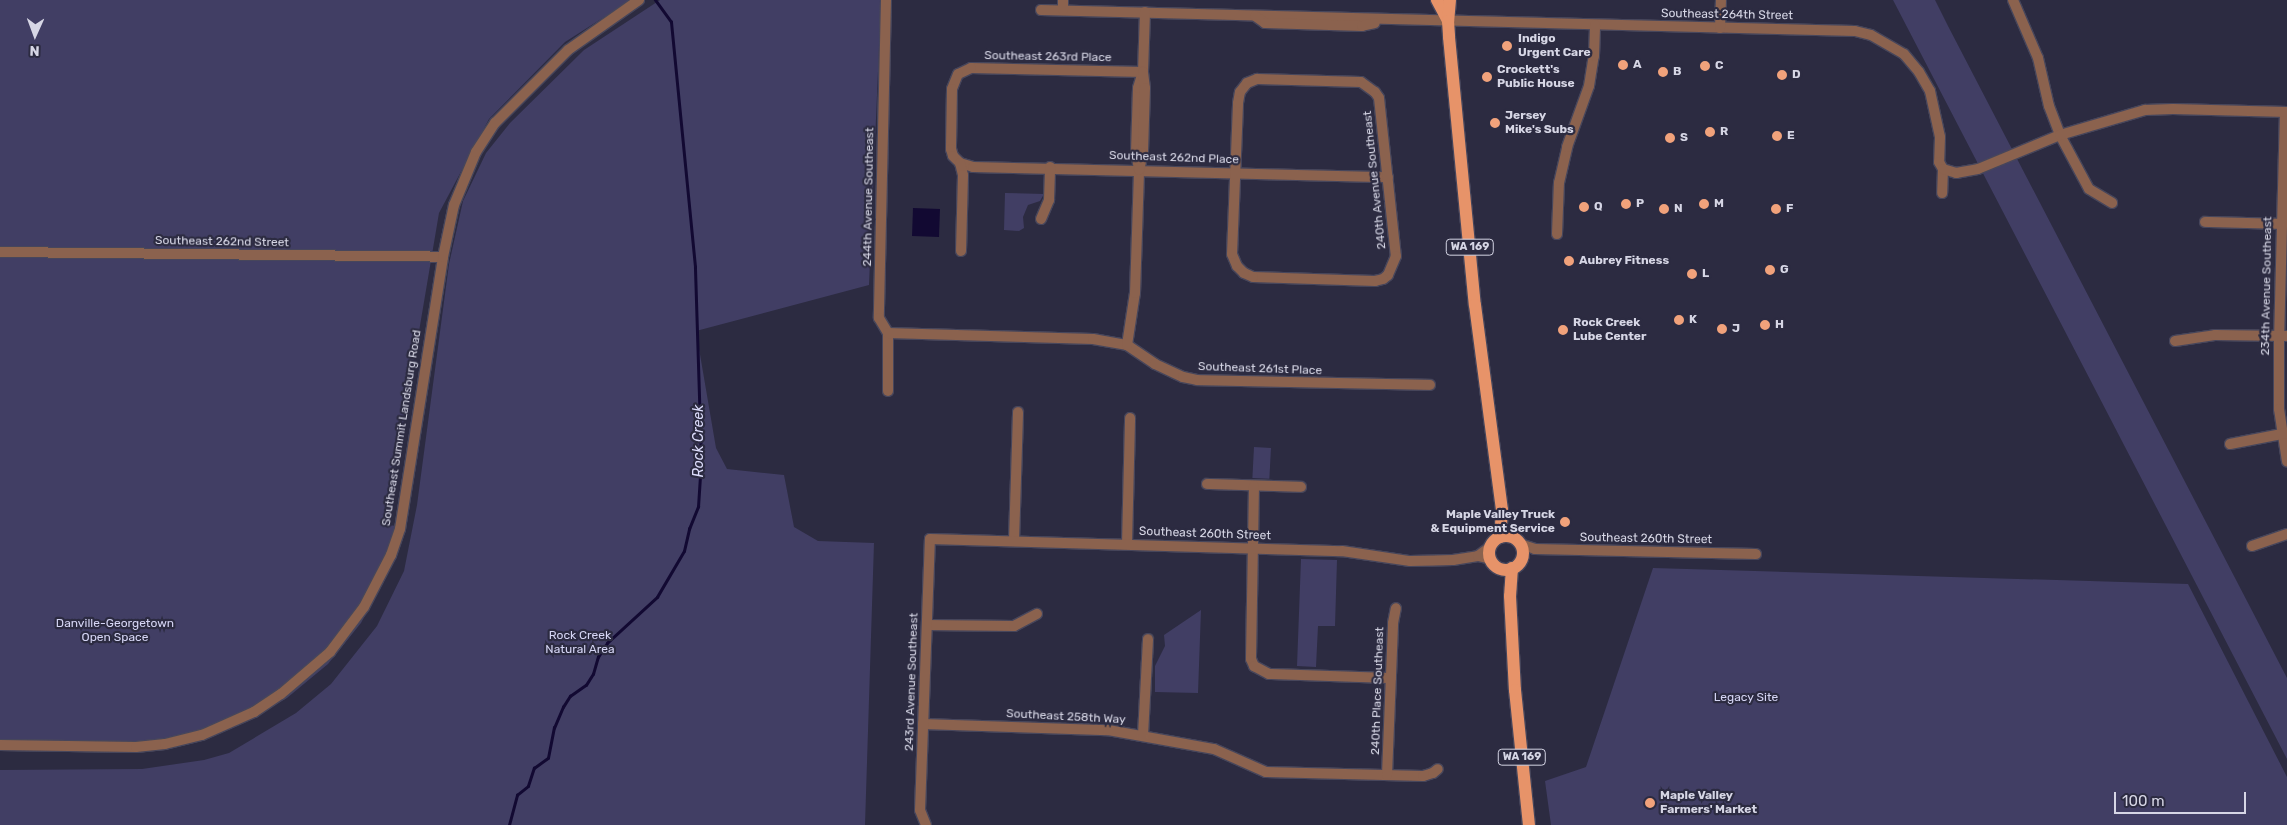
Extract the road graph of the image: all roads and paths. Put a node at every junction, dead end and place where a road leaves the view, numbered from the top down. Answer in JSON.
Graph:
{"nodes":[{"id":1,"x":639,"y":0,"type":"edge"},
{"id":2,"x":886,"y":0,"type":"edge"},
{"id":3,"x":1437,"y":0,"type":"edge"},
{"id":4,"x":1450,"y":0,"type":"edge"},
{"id":5,"x":1721,"y":0,"type":"edge"},
{"id":6,"x":2013,"y":0,"type":"edge"},
{"id":7,"x":1063,"y":5,"type":"edge"},
{"id":8,"x":1041,"y":10,"type":"dead end"},
{"id":9,"x":1144,"y":12,"type":"junction"},
{"id":10,"x":1448,"y":22,"type":"junction"},
{"id":11,"x":1595,"y":25,"type":"junction"},
{"id":12,"x":1720,"y":28,"type":"junction"},
{"id":13,"x":1143,"y":72,"type":"junction"},
{"id":14,"x":2286,"y":112,"type":"edge"},
{"id":15,"x":2060,"y":135,"type":"junction"},
{"id":16,"x":960,"y":163,"type":"junction"},
{"id":17,"x":1050,"y":167,"type":"junction"},
{"id":18,"x":1943,"y":169,"type":"junction"},
{"id":19,"x":1138,"y":170,"type":"junction"},
{"id":20,"x":1235,"y":172,"type":"junction"},
{"id":21,"x":1388,"y":177,"type":"junction"},
{"id":22,"x":1942,"y":193,"type":"dead end"},
{"id":23,"x":2112,"y":203,"type":"dead end"},
{"id":24,"x":1041,"y":219,"type":"dead end"},
{"id":25,"x":2206,"y":222,"type":"dead end"},
{"id":26,"x":2280,"y":224,"type":"junction"},
{"id":27,"x":1557,"y":234,"type":"dead end"},
{"id":28,"x":961,"y":251,"type":"dead end"},
{"id":29,"x":0,"y":252,"type":"edge"},
{"id":30,"x":443,"y":257,"type":"junction"},
{"id":31,"x":888,"y":333,"type":"junction"},
{"id":32,"x":2283,"y":336,"type":"edge"},
{"id":33,"x":2175,"y":341,"type":"dead end"},
{"id":34,"x":1127,"y":345,"type":"junction"},
{"id":35,"x":1430,"y":385,"type":"dead end"},
{"id":36,"x":888,"y":391,"type":"dead end"},
{"id":37,"x":1018,"y":412,"type":"dead end"},
{"id":38,"x":1130,"y":418,"type":"dead end"},
{"id":39,"x":2284,"y":433,"type":"edge"},
{"id":40,"x":2230,"y":444,"type":"dead end"},
{"id":41,"x":2287,"y":461,"type":"edge"},
{"id":42,"x":1207,"y":484,"type":"dead end"},
{"id":43,"x":1254,"y":486,"type":"junction"},
{"id":44,"x":1301,"y":487,"type":"dead end"},
{"id":45,"x":2287,"y":534,"type":"edge"},
{"id":46,"x":1504,"y":537,"type":"junction"},
{"id":47,"x":930,"y":539,"type":"joint"},
{"id":48,"x":1014,"y":541,"type":"junction"},
{"id":49,"x":1127,"y":544,"type":"junction"},
{"id":50,"x":2252,"y":546,"type":"dead end"},
{"id":51,"x":1253,"y":548,"type":"junction"},
{"id":52,"x":1526,"y":549,"type":"junction"},
{"id":53,"x":1491,"y":553,"type":"junction"},
{"id":54,"x":1756,"y":554,"type":"dead end"},
{"id":55,"x":1508,"y":569,"type":"junction"},
{"id":56,"x":1396,"y":608,"type":"dead end"},
{"id":57,"x":1037,"y":614,"type":"dead end"},
{"id":58,"x":927,"y":625,"type":"junction"},
{"id":59,"x":1148,"y":639,"type":"dead end"},
{"id":60,"x":1391,"y":678,"type":"junction"},
{"id":61,"x":924,"y":724,"type":"junction"},
{"id":62,"x":1143,"y":735,"type":"junction"},
{"id":63,"x":0,"y":745,"type":"edge"},
{"id":64,"x":1438,"y":768,"type":"dead end"},
{"id":65,"x":1387,"y":775,"type":"junction"},
{"id":66,"x":926,"y":825,"type":"edge"},
{"id":67,"x":1529,"y":825,"type":"edge"}],
"edges":[{"from":1,"to":30,"type":"street","name":"Southeast Summit Landsburg Road"},
{"from":2,"to":31,"type":"street","name":"244th Avenue Southeast"},
{"from":3,"to":10,"type":"main road","number":"WA 169"},
{"from":4,"to":10,"type":"main road","number":"WA 169"},
{"from":5,"to":12,"type":"street"},
{"from":6,"to":15,"type":"street"},
{"from":7,"to":8,"type":"street","name":"Southeast 264th Street"},
{"from":7,"to":9,"type":"street","name":"Southeast 264th Street"},
{"from":9,"to":10,"type":"street","name":"Southeast 264th Street"},
{"from":9,"to":13,"type":"street"},
{"from":10,"to":11,"type":"street","name":"Southeast 264th Street"},
{"from":10,"to":46,"type":"main road","number":"WA 169"},
{"from":11,"to":12,"type":"street","name":"Southeast 264th Street"},
{"from":11,"to":27,"type":"street"},
{"from":12,"to":18,"type":"street","name":"Southeast 264th Street"},
{"from":13,"to":16,"type":"street","name":"Southeast 263rd Place"},
{"from":13,"to":19,"type":"street"},
{"from":14,"to":15,"type":"street"},
{"from":14,"to":26,"type":"street","name":"234th Avenue Southeast"},
{"from":15,"to":18,"type":"street"},
{"from":15,"to":23,"type":"street"},
{"from":16,"to":17,"type":"street","name":"Southeast 262nd Place"},
{"from":16,"to":28,"type":"street"},
{"from":17,"to":19,"type":"street","name":"Southeast 262nd Place"},
{"from":17,"to":24,"type":"street"},
{"from":18,"to":22,"type":"street","name":"Southeast 264th Street"},
{"from":19,"to":20,"type":"street","name":"Southeast 262nd Place"},
{"from":19,"to":34,"type":"street"},
{"from":20,"to":21,"type":"street","name":"Southeast 262nd Place"},
{"from":20,"to":21,"type":"street","name":"240th Avenue Southeast"},
{"from":20,"to":21,"type":"street","name":"240th Avenue Southeast"},
{"from":25,"to":26,"type":"street"},
{"from":26,"to":32,"type":"street","name":"234th Avenue Southeast"},
{"from":29,"to":30,"type":"street","name":"Southeast 262nd Street"},
{"from":30,"to":63,"type":"street","name":"Southeast Summit Landsburg Road"},
{"from":31,"to":34,"type":"street","name":"Southeast 261st Place"},
{"from":31,"to":36,"type":"street","name":"244th Avenue Southeast"},
{"from":32,"to":33,"type":"street"},
{"from":32,"to":39,"type":"street","name":"234th Avenue Southeast"},
{"from":34,"to":35,"type":"street","name":"Southeast 261st Place"},
{"from":37,"to":48,"type":"street"},
{"from":38,"to":49,"type":"street"},
{"from":39,"to":40,"type":"street"},
{"from":39,"to":41,"type":"street","name":"234th Avenue Southeast"},
{"from":42,"to":43,"type":"street"},
{"from":43,"to":44,"type":"street"},
{"from":43,"to":51,"type":"street"},
{"from":45,"to":50,"type":"street"},
{"from":46,"to":52,"type":"main road"},
{"from":46,"to":53,"type":"main road"},
{"from":47,"to":48,"type":"street","name":"Southeast 260th Street"},
{"from":47,"to":58,"type":"street","name":"243rd Avenue Southeast"},
{"from":48,"to":49,"type":"street","name":"Southeast 260th Street"},
{"from":49,"to":51,"type":"street","name":"Southeast 260th Street"},
{"from":51,"to":53,"type":"street","name":"Southeast 260th Street"},
{"from":51,"to":60,"type":"street"},
{"from":52,"to":54,"type":"street","name":"Southeast 260th Street"},
{"from":52,"to":55,"type":"main road"},
{"from":53,"to":55,"type":"main road"},
{"from":55,"to":67,"type":"main road","number":"WA 169"},
{"from":56,"to":60,"type":"street","name":"240th Place Southeast"},
{"from":57,"to":58,"type":"street"},
{"from":58,"to":61,"type":"street","name":"243rd Avenue Southeast"},
{"from":59,"to":62,"type":"street"},
{"from":60,"to":65,"type":"street","name":"240th Place Southeast"},
{"from":61,"to":62,"type":"street","name":"Southeast 258th Way"},
{"from":61,"to":66,"type":"street","name":"243rd Avenue Southeast"},
{"from":62,"to":65,"type":"street","name":"Southeast 258th Way"},
{"from":64,"to":65,"type":"street","name":"Southeast 258th Way"}]}
